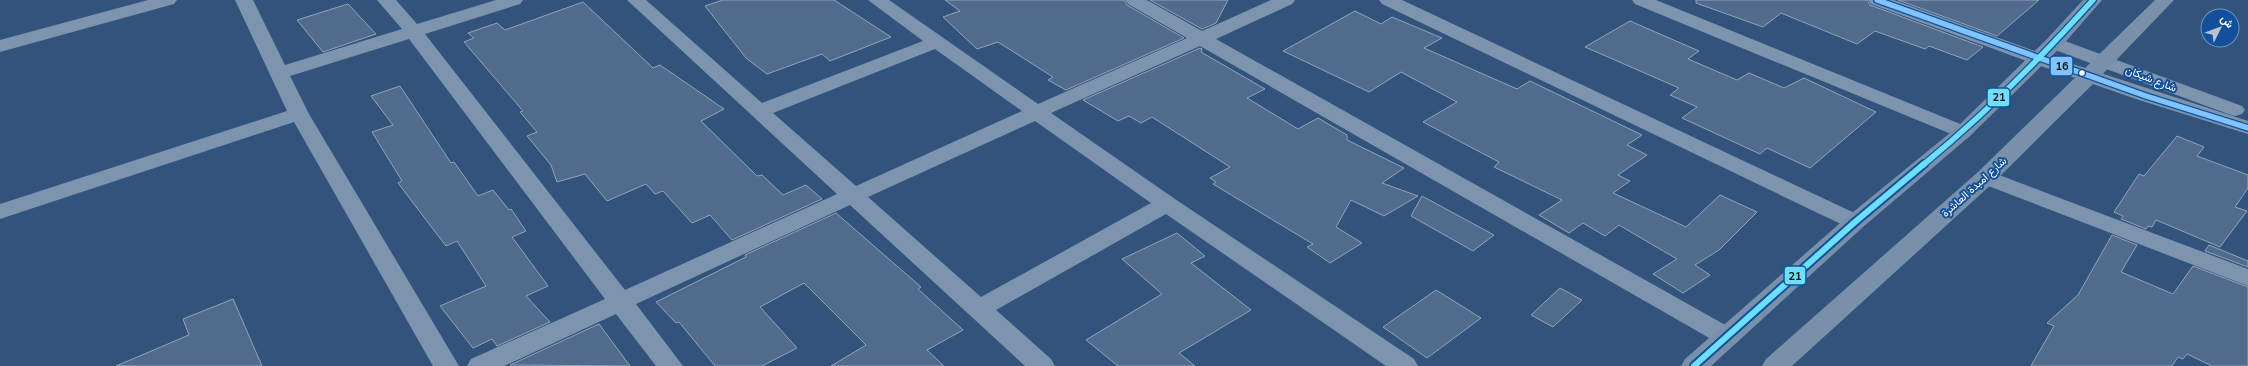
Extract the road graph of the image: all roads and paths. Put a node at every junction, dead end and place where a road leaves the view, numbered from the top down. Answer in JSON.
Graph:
{"nodes":[{"id":1,"x":168,"y":0,"type":"edge"},
{"id":2,"x":244,"y":0,"type":"edge"},
{"id":3,"x":386,"y":0,"type":"edge"},
{"id":4,"x":514,"y":0,"type":"edge"},
{"id":5,"x":636,"y":0,"type":"edge"},
{"id":6,"x":877,"y":0,"type":"edge"},
{"id":7,"x":1134,"y":0,"type":"edge"},
{"id":8,"x":1286,"y":0,"type":"edge"},
{"id":9,"x":1388,"y":0,"type":"edge"},
{"id":10,"x":1641,"y":0,"type":"edge"},
{"id":11,"x":1877,"y":0,"type":"edge"},
{"id":12,"x":2093,"y":0,"type":"edge"},
{"id":13,"x":2165,"y":0,"type":"edge"},
{"id":14,"x":413,"y":31,"type":"junction"},
{"id":15,"x":1202,"y":38,"type":"junction"},
{"id":16,"x":937,"y":42,"type":"junction"},
{"id":17,"x":2054,"y":44,"type":"junction"},
{"id":18,"x":0,"y":46,"type":"edge"},
{"id":19,"x":2039,"y":59,"type":"junction"},
{"id":20,"x":2097,"y":69,"type":"junction"},
{"id":21,"x":280,"y":72,"type":"junction"},
{"id":22,"x":759,"y":111,"type":"junction"},
{"id":23,"x":1037,"y":113,"type":"junction"},
{"id":24,"x":299,"y":114,"type":"junction"},
{"id":25,"x":2248,"y":116,"type":"edge"},
{"id":26,"x":2248,"y":128,"type":"edge"},
{"id":27,"x":1962,"y":132,"type":"junction"},
{"id":28,"x":1986,"y":177,"type":"junction"},
{"id":29,"x":851,"y":196,"type":"junction"},
{"id":30,"x":1167,"y":204,"type":"junction"},
{"id":31,"x":0,"y":212,"type":"edge"},
{"id":32,"x":1855,"y":222,"type":"junction"},
{"id":33,"x":2248,"y":278,"type":"edge"},
{"id":34,"x":621,"y":302,"type":"junction"},
{"id":35,"x":978,"y":309,"type":"junction"},
{"id":36,"x":1727,"y":337,"type":"junction"},
{"id":37,"x":446,"y":366,"type":"edge"},
{"id":38,"x":480,"y":366,"type":"edge"},
{"id":39,"x":670,"y":366,"type":"edge"},
{"id":40,"x":1042,"y":366,"type":"edge"},
{"id":41,"x":1405,"y":366,"type":"edge"},
{"id":42,"x":1694,"y":366,"type":"edge"},
{"id":43,"x":1775,"y":366,"type":"edge"}],
"edges":[{"from":1,"to":18,"type":"street"},
{"from":2,"to":21,"type":"street"},
{"from":3,"to":14,"type":"street"},
{"from":4,"to":14,"type":"street"},
{"from":5,"to":22,"type":"street"},
{"from":6,"to":16,"type":"street"},
{"from":7,"to":15,"type":"street"},
{"from":8,"to":15,"type":"street"},
{"from":9,"to":32,"type":"street"},
{"from":10,"to":27,"type":"street"},
{"from":11,"to":19,"type":"street","name":"شارع شيكان"},
{"from":12,"to":17,"type":"main road"},
{"from":13,"to":20,"type":"main road","name":"شارع امبدة العاشرة"},
{"from":14,"to":21,"type":"street"},
{"from":14,"to":34,"type":"street"},
{"from":15,"to":23,"type":"street"},
{"from":15,"to":36,"type":"street"},
{"from":16,"to":22,"type":"street"},
{"from":16,"to":23,"type":"street"},
{"from":17,"to":19,"type":"main road"},
{"from":17,"to":20,"type":"street","name":"شارع شيكان"},
{"from":19,"to":20,"type":"street","name":"شارع شيكان"},
{"from":19,"to":27,"type":"main road"},
{"from":20,"to":25,"type":"street","name":"شارع شيكان"},
{"from":20,"to":26,"type":"street","name":"شارع شيكان"},
{"from":20,"to":28,"type":"main road","name":"شارع امبدة العاشرة"},
{"from":21,"to":24,"type":"street"},
{"from":22,"to":29,"type":"street"},
{"from":23,"to":29,"type":"street"},
{"from":23,"to":30,"type":"street"},
{"from":24,"to":31,"type":"street"},
{"from":24,"to":37,"type":"street"},
{"from":27,"to":32,"type":"main road"},
{"from":28,"to":33,"type":"street"},
{"from":28,"to":43,"type":"main road","name":"شارع امبدة العاشرة"},
{"from":29,"to":34,"type":"street"},
{"from":29,"to":35,"type":"street"},
{"from":30,"to":35,"type":"street"},
{"from":30,"to":41,"type":"street"},
{"from":32,"to":36,"type":"main road"},
{"from":34,"to":38,"type":"street"},
{"from":34,"to":39,"type":"street"},
{"from":35,"to":40,"type":"street"},
{"from":36,"to":42,"type":"main road"}]}
